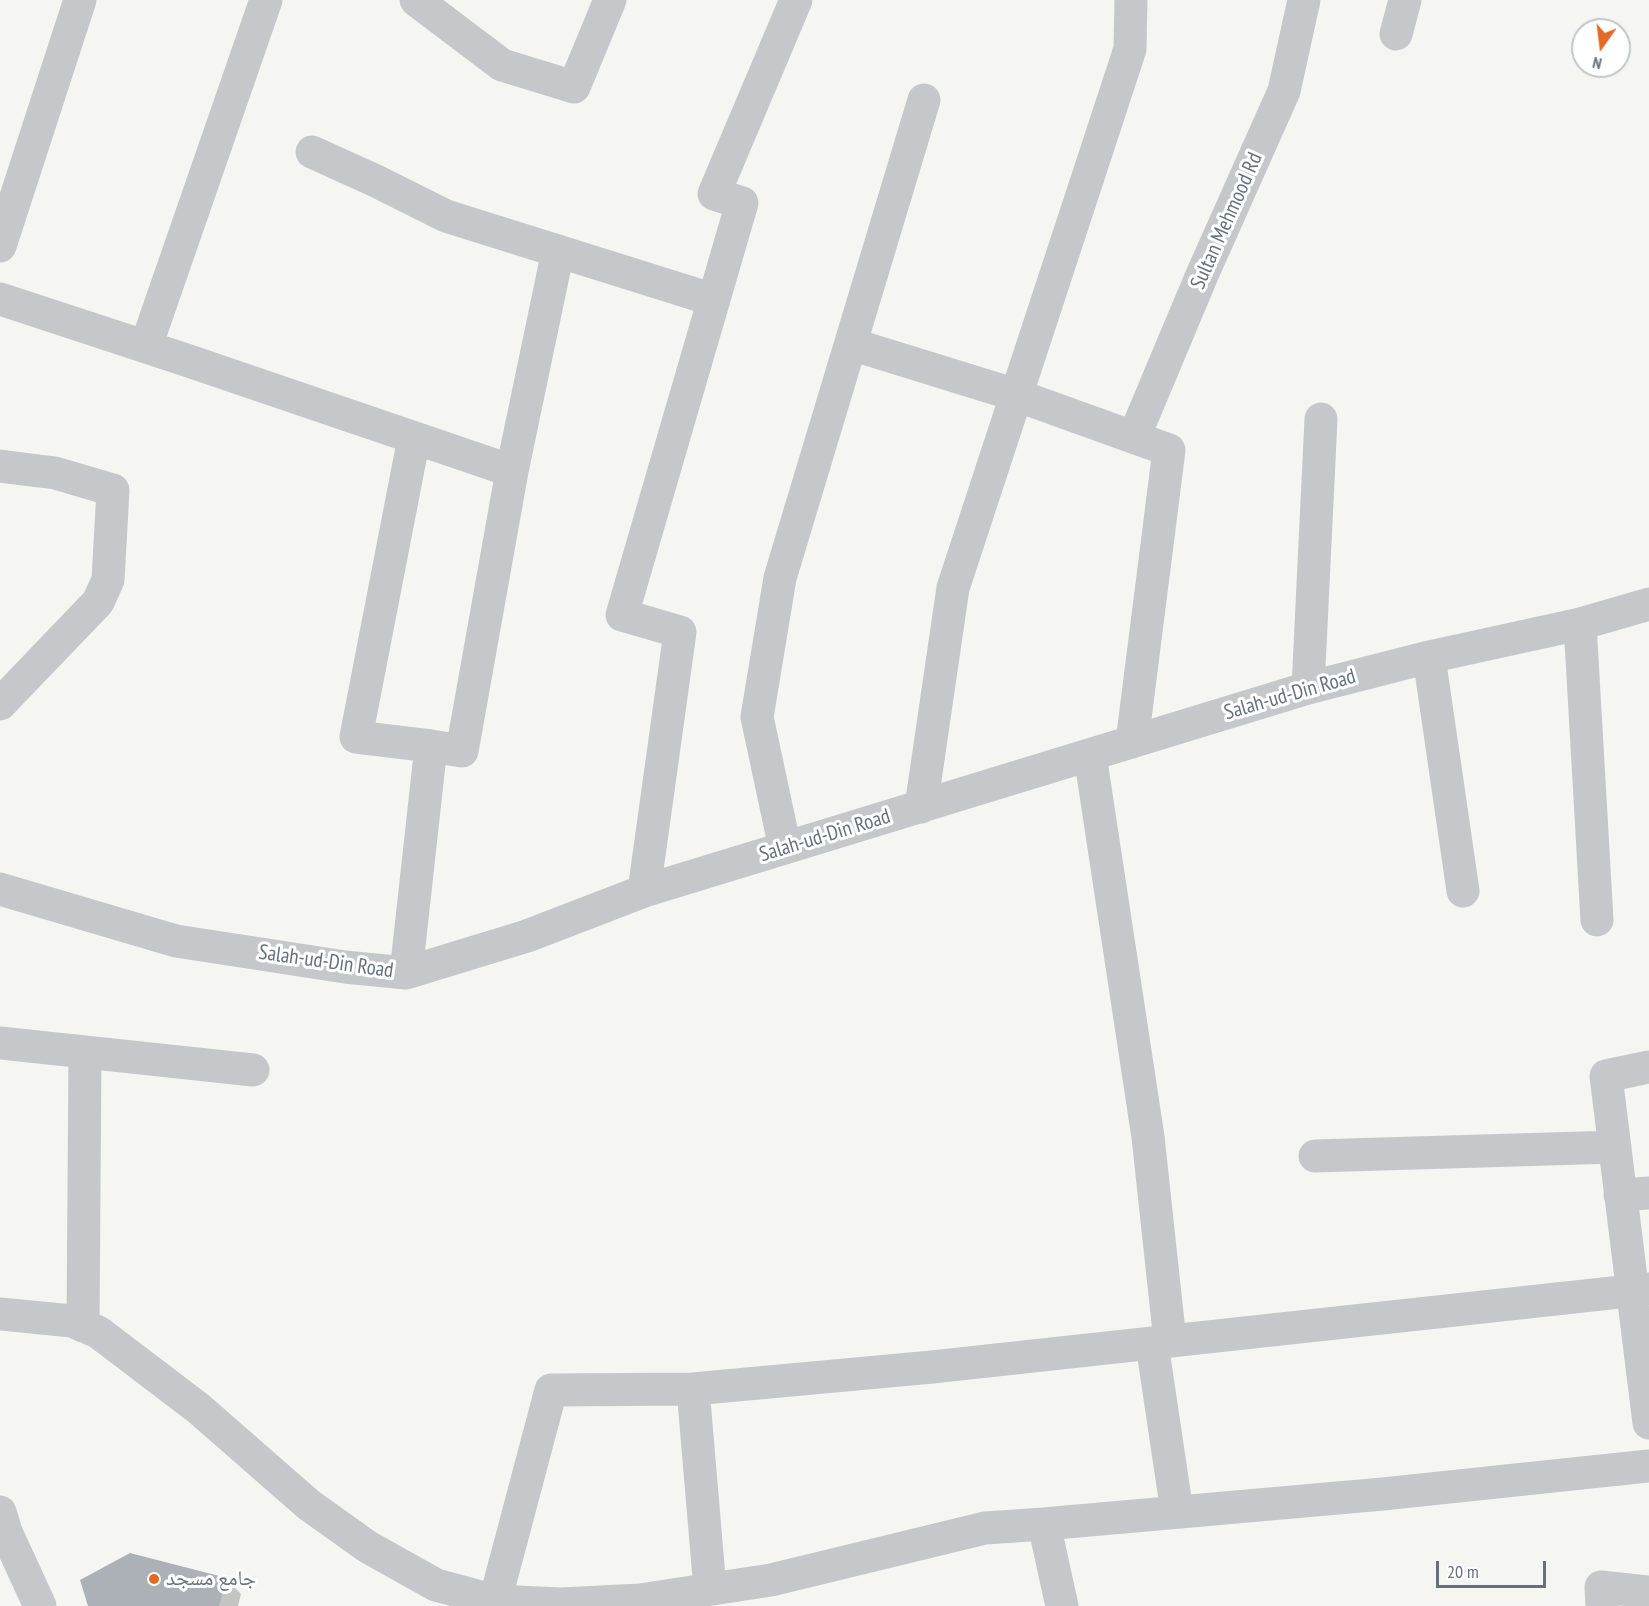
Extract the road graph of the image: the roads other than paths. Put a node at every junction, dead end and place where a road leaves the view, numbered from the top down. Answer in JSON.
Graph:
{"nodes":[{"id":1,"x":80,"y":0,"type":"edge"},
{"id":2,"x":266,"y":0,"type":"edge"},
{"id":3,"x":416,"y":0,"type":"edge"},
{"id":4,"x":610,"y":0,"type":"edge"},
{"id":5,"x":796,"y":0,"type":"edge"},
{"id":6,"x":1131,"y":0,"type":"edge"},
{"id":7,"x":1304,"y":0,"type":"edge"},
{"id":8,"x":1405,"y":0,"type":"edge"},
{"id":9,"x":1396,"y":34,"type":"dead end"},
{"id":10,"x":924,"y":100,"type":"dead end"},
{"id":11,"x":312,"y":152,"type":"dead end"},
{"id":12,"x":0,"y":246,"type":"edge"},
{"id":13,"x":558,"y":251,"type":"junction"},
{"id":14,"x":0,"y":299,"type":"edge"},
{"id":15,"x":714,"y":300,"type":"junction"},
{"id":16,"x":851,"y":344,"type":"junction"},
{"id":17,"x":146,"y":346,"type":"junction"},
{"id":18,"x":1016,"y":395,"type":"junction"},
{"id":19,"x":1321,"y":419,"type":"dead end"},
{"id":20,"x":1134,"y":437,"type":"junction"},
{"id":21,"x":414,"y":438,"type":"junction"},
{"id":22,"x":0,"y":466,"type":"edge"},
{"id":23,"x":513,"y":471,"type":"junction"},
{"id":24,"x":1649,"y":604,"type":"edge"},
{"id":25,"x":1580,"y":624,"type":"junction"},
{"id":26,"x":1429,"y":657,"type":"junction"},
{"id":27,"x":1308,"y":688,"type":"junction"},
{"id":28,"x":0,"y":704,"type":"edge"},
{"id":29,"x":1132,"y":742,"type":"junction"},
{"id":30,"x":431,"y":746,"type":"junction"},
{"id":31,"x":1090,"y":755,"type":"junction"},
{"id":32,"x":921,"y":807,"type":"junction"},
{"id":33,"x":785,"y":848,"type":"junction"},
{"id":34,"x":0,"y":889,"type":"edge"},
{"id":35,"x":644,"y":891,"type":"junction"},
{"id":36,"x":1463,"y":891,"type":"dead end"},
{"id":37,"x":1597,"y":920,"type":"dead end"},
{"id":38,"x":406,"y":973,"type":"junction"},
{"id":39,"x":0,"y":1043,"type":"edge"},
{"id":40,"x":85,"y":1052,"type":"junction"},
{"id":41,"x":1649,"y":1067,"type":"edge"},
{"id":42,"x":253,"y":1070,"type":"dead end"},
{"id":43,"x":1615,"y":1147,"type":"junction"},
{"id":44,"x":1316,"y":1156,"type":"dead end"},
{"id":45,"x":1635,"y":1194,"type":"edge"},
{"id":46,"x":1640,"y":1290,"type":"edge"},
{"id":47,"x":0,"y":1314,"type":"edge"},
{"id":48,"x":83,"y":1326,"type":"junction"},
{"id":49,"x":1161,"y":1342,"type":"junction"},
{"id":50,"x":693,"y":1389,"type":"junction"},
{"id":51,"x":1649,"y":1423,"type":"edge"},
{"id":52,"x":1649,"y":1466,"type":"edge"},
{"id":53,"x":0,"y":1512,"type":"edge"},
{"id":54,"x":1177,"y":1512,"type":"junction"},
{"id":55,"x":1044,"y":1524,"type":"junction"},
{"id":56,"x":710,"y":1589,"type":"junction"},
{"id":57,"x":1649,"y":1592,"type":"edge"},
{"id":58,"x":762,"y":1594,"type":"edge"},
{"id":59,"x":495,"y":1601,"type":"junction"},
{"id":60,"x":40,"y":1606,"type":"edge"},
{"id":61,"x":1062,"y":1606,"type":"edge"},
{"id":62,"x":1602,"y":1606,"type":"edge"}],
"edges":[{"from":1,"to":12,"type":"street"},
{"from":2,"to":17,"type":"street"},
{"from":3,"to":4,"type":"street"},
{"from":5,"to":15,"type":"street"},
{"from":6,"to":18,"type":"street"},
{"from":7,"to":20,"type":"street","name":"Sultan Mehmood Rd"},
{"from":8,"to":9,"type":"street"},
{"from":10,"to":16,"type":"street"},
{"from":11,"to":13,"type":"street"},
{"from":13,"to":15,"type":"street"},
{"from":13,"to":23,"type":"street"},
{"from":14,"to":17,"type":"street"},
{"from":15,"to":35,"type":"street"},
{"from":16,"to":18,"type":"street"},
{"from":16,"to":33,"type":"street"},
{"from":17,"to":21,"type":"street"},
{"from":18,"to":20,"type":"street"},
{"from":18,"to":32,"type":"street"},
{"from":19,"to":27,"type":"street"},
{"from":20,"to":29,"type":"street"},
{"from":21,"to":23,"type":"street"},
{"from":21,"to":30,"type":"street"},
{"from":22,"to":28,"type":"street"},
{"from":23,"to":30,"type":"street"},
{"from":24,"to":25,"type":"street","name":"Salah-ud-Din Road"},
{"from":25,"to":26,"type":"street","name":"Salah-ud-Din Road"},
{"from":25,"to":37,"type":"street"},
{"from":26,"to":27,"type":"street","name":"Salah-ud-Din Road"},
{"from":26,"to":36,"type":"street"},
{"from":27,"to":29,"type":"street","name":"Salah-ud-Din Road"},
{"from":29,"to":31,"type":"street","name":"Salah-ud-Din Road"},
{"from":30,"to":38,"type":"street"},
{"from":31,"to":32,"type":"street","name":"Salah-ud-Din Road"},
{"from":31,"to":49,"type":"street"},
{"from":32,"to":33,"type":"street","name":"Salah-ud-Din Road"},
{"from":33,"to":35,"type":"street","name":"Salah-ud-Din Road"},
{"from":34,"to":38,"type":"street","name":"Salah-ud-Din Road"},
{"from":35,"to":38,"type":"street","name":"Salah-ud-Din Road"},
{"from":39,"to":40,"type":"street"},
{"from":40,"to":42,"type":"street"},
{"from":40,"to":48,"type":"street"},
{"from":41,"to":43,"type":"street"},
{"from":43,"to":44,"type":"street"},
{"from":43,"to":45,"type":"street"},
{"from":45,"to":46,"type":"street"},
{"from":46,"to":49,"type":"street"},
{"from":46,"to":51,"type":"street"},
{"from":47,"to":48,"type":"street"},
{"from":48,"to":59,"type":"street"},
{"from":49,"to":50,"type":"street"},
{"from":49,"to":54,"type":"street"},
{"from":50,"to":56,"type":"street"},
{"from":50,"to":59,"type":"street"},
{"from":52,"to":54,"type":"street"},
{"from":53,"to":60,"type":"street"},
{"from":54,"to":55,"type":"street"},
{"from":55,"to":58,"type":"street"},
{"from":55,"to":61,"type":"street"},
{"from":56,"to":58,"type":"street"},
{"from":56,"to":59,"type":"street"},
{"from":57,"to":62,"type":"street"}]}
